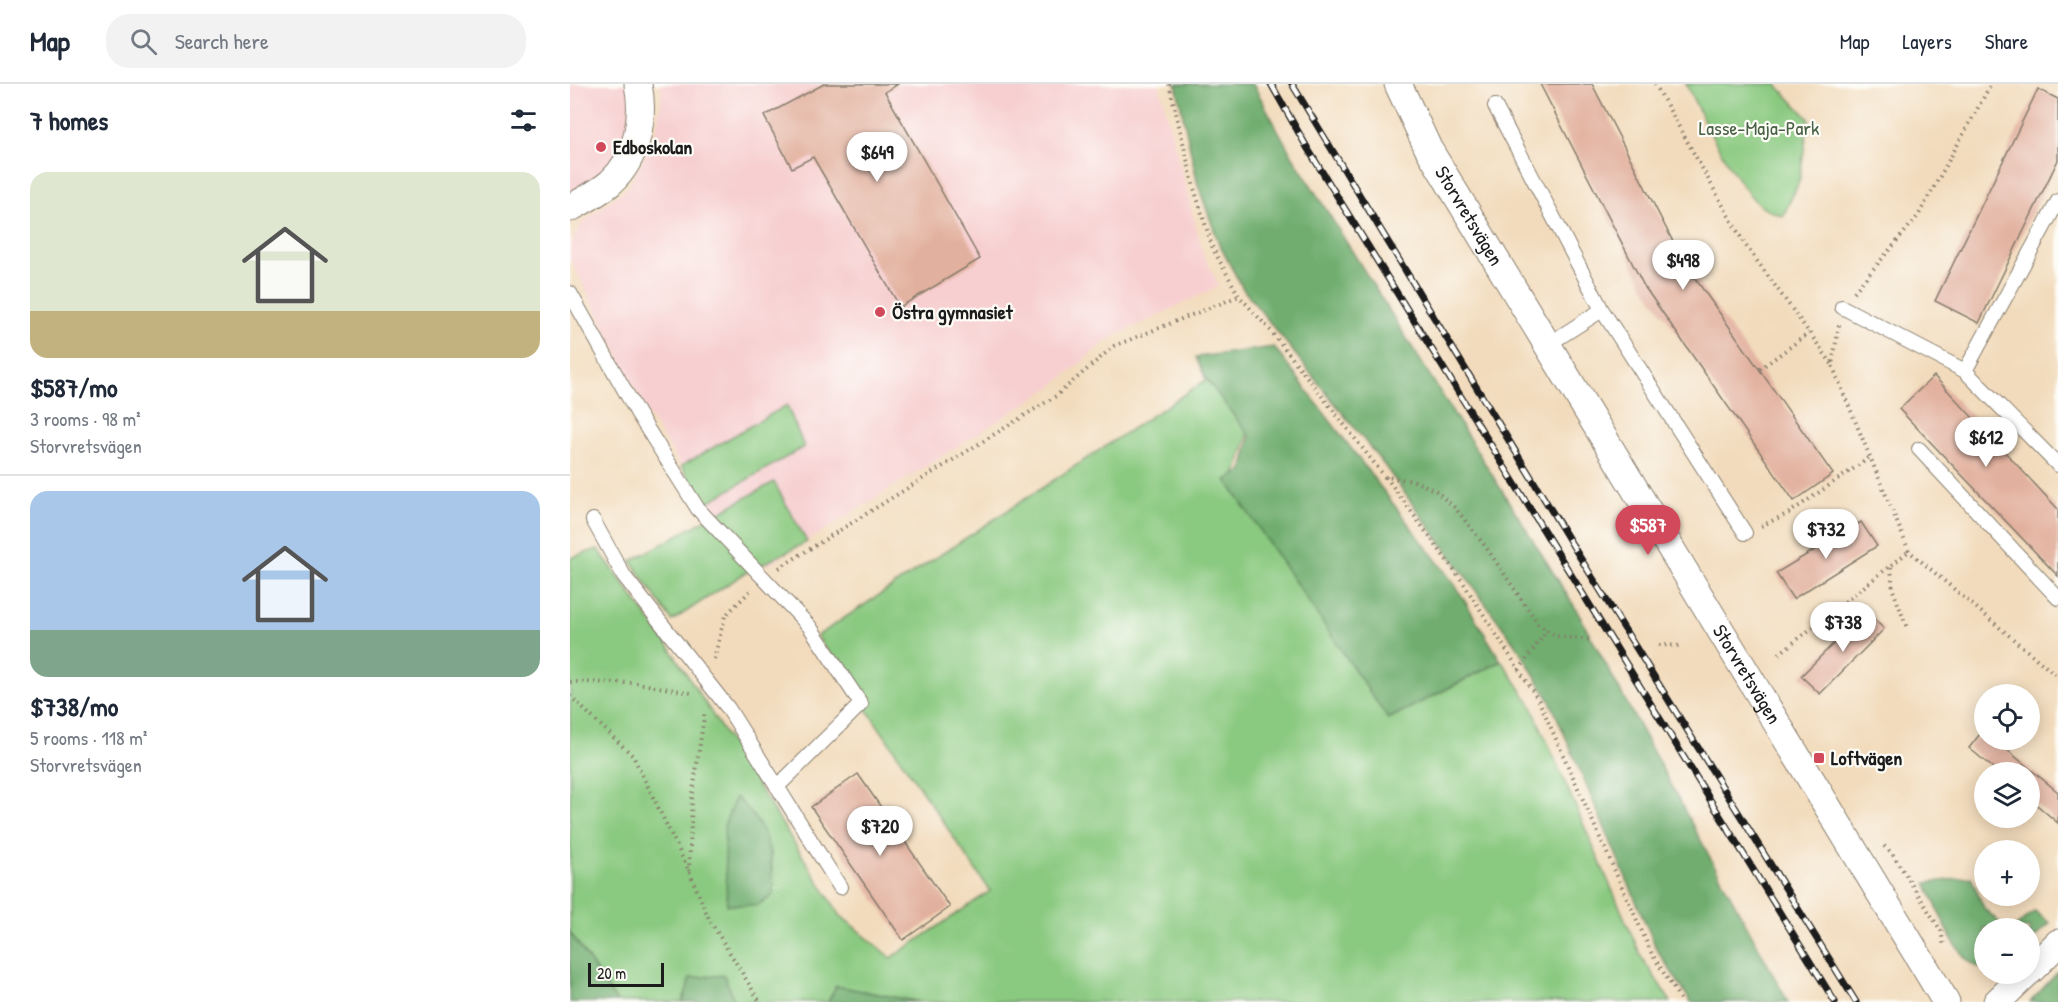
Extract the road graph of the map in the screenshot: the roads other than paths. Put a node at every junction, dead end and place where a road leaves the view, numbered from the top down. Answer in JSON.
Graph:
{"nodes":[{"id":1,"x":638,"y":84,"type":"edge"},
{"id":2,"x":1398,"y":84,"type":"edge"},
{"id":3,"x":1495,"y":106,"type":"dead end"},
{"id":4,"x":2058,"y":201,"type":"edge"},
{"id":5,"x":570,"y":208,"type":"edge"},
{"id":6,"x":570,"y":293,"type":"edge"},
{"id":7,"x":1842,"y":306,"type":"road end"},
{"id":8,"x":1602,"y":310,"type":"junction"},
{"id":9,"x":1547,"y":345,"type":"junction"},
{"id":10,"x":1965,"y":371,"type":"junction"},
{"id":11,"x":1918,"y":449,"type":"dead end"},
{"id":12,"x":2058,"y":465,"type":"edge"},
{"id":13,"x":593,"y":520,"type":"dead end"},
{"id":14,"x":1745,"y":533,"type":"road end"},
{"id":15,"x":2058,"y":598,"type":"edge"},
{"id":16,"x":777,"y":787,"type":"junction"},
{"id":17,"x":840,"y":887,"type":"dead end"},
{"id":18,"x":2058,"y":943,"type":"edge"},
{"id":19,"x":2040,"y":960,"type":"edge"},
{"id":20,"x":2016,"y":984,"type":"edge"},
{"id":21,"x":1946,"y":1002,"type":"edge"},
{"id":22,"x":1997,"y":1002,"type":"edge"}],
"edges":[{"from":1,"to":5,"type":"street"},
{"from":2,"to":9,"type":"street","name":"Storvretsvägen"},
{"from":3,"to":8,"type":"lane"},
{"from":4,"to":10,"type":"lane"},
{"from":6,"to":16,"type":"lane"},
{"from":7,"to":10,"type":"lane"},
{"from":8,"to":9,"type":"lane"},
{"from":8,"to":14,"type":"lane"},
{"from":9,"to":21,"type":"street","name":"Storvretsvägen"},
{"from":10,"to":12,"type":"lane"},
{"from":11,"to":15,"type":"lane"},
{"from":13,"to":16,"type":"lane"},
{"from":16,"to":17,"type":"lane"},
{"from":18,"to":19,"type":"street"},
{"from":20,"to":22,"type":"street"}]}
